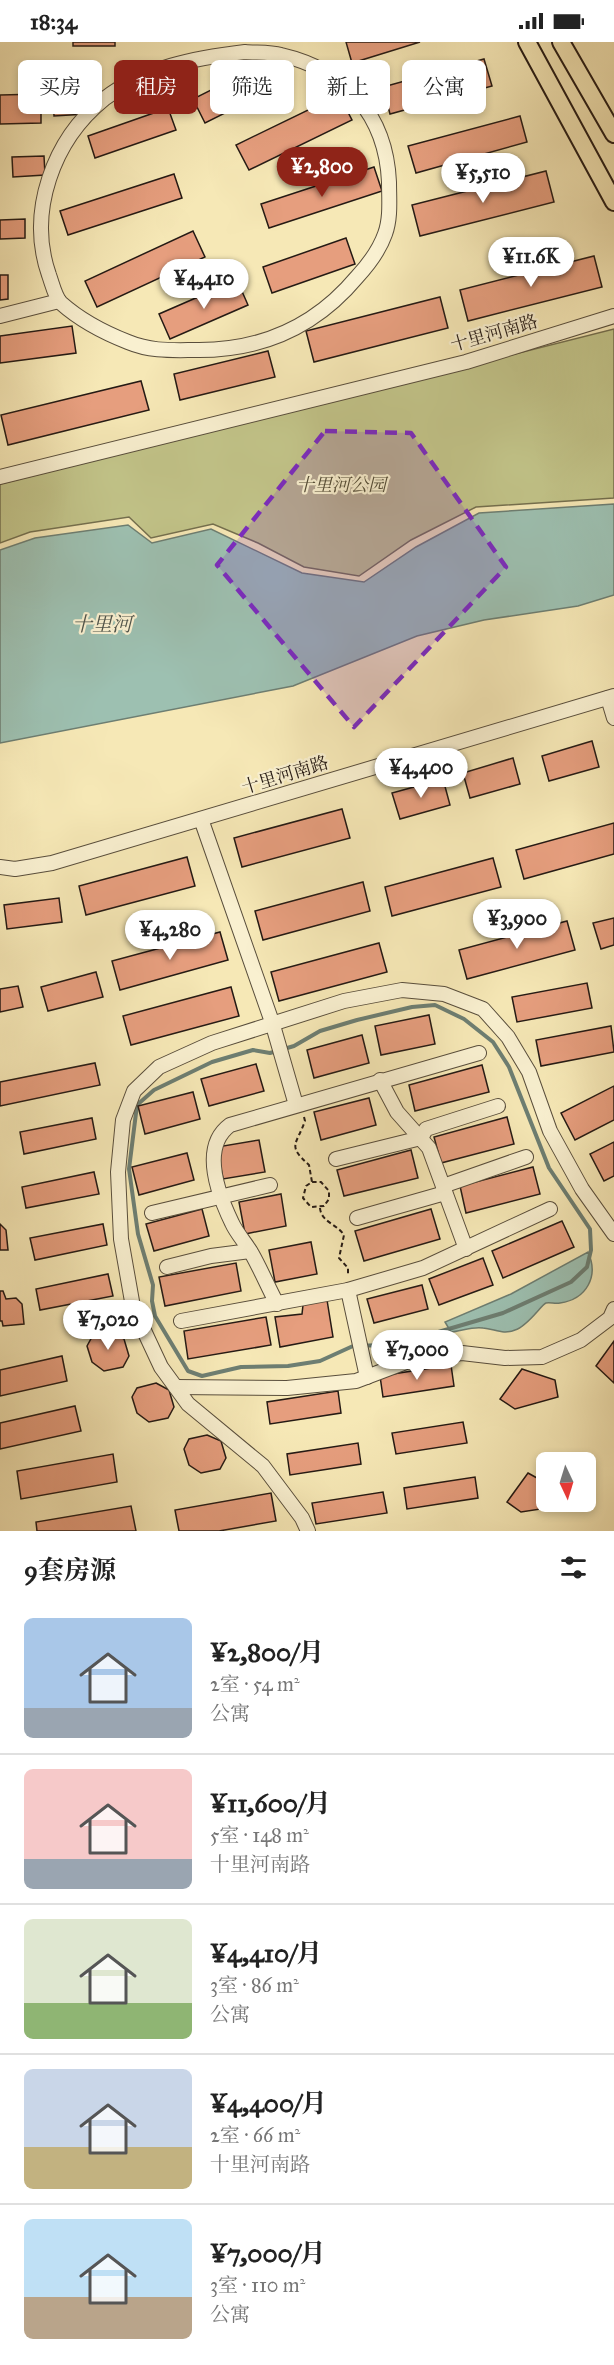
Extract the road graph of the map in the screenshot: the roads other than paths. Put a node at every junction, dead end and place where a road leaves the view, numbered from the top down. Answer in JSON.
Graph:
{"nodes":[{"id":1,"x":526,"y":42,"type":"edge"},
{"id":2,"x":561,"y":42,"type":"edge"},
{"id":3,"x":614,"y":134,"type":"edge"},
{"id":4,"x":614,"y":202,"type":"edge"},
{"id":5,"x":59,"y":301,"type":"junction"},
{"id":6,"x":0,"y":316,"type":"edge"},
{"id":7,"x":614,"y":316,"type":"edge"},
{"id":8,"x":0,"y":477,"type":"edge"},
{"id":9,"x":611,"y":697,"type":"edge"},
{"id":10,"x":614,"y":718,"type":"edge"},
{"id":11,"x":201,"y":819,"type":"junction"},
{"id":12,"x":0,"y":867,"type":"edge"},
{"id":13,"x":272,"y":1022,"type":"junction"},
{"id":14,"x":479,"y":1053,"type":"dead end"},
{"id":15,"x":380,"y":1080,"type":"junction"},
{"id":16,"x":296,"y":1105,"type":"junction"},
{"id":17,"x":498,"y":1106,"type":"dead end"},
{"id":18,"x":422,"y":1138,"type":"junction"},
{"id":19,"x":526,"y":1158,"type":"dead end"},
{"id":20,"x":336,"y":1159,"type":"dead end"},
{"id":21,"x":270,"y":1185,"type":"dead end"},
{"id":22,"x":444,"y":1189,"type":"junction"},
{"id":23,"x":222,"y":1198,"type":"junction"},
{"id":24,"x":550,"y":1209,"type":"dead end"},
{"id":25,"x":153,"y":1213,"type":"dead end"},
{"id":26,"x":357,"y":1218,"type":"dead end"},
{"id":27,"x":614,"y":1234,"type":"edge"},
{"id":28,"x":466,"y":1249,"type":"junction"},
{"id":29,"x":250,"y":1251,"type":"junction"},
{"id":30,"x":167,"y":1267,"type":"dead end"},
{"id":31,"x":348,"y":1290,"type":"junction"},
{"id":32,"x":277,"y":1304,"type":"junction"},
{"id":33,"x":614,"y":1309,"type":"edge"},
{"id":34,"x":181,"y":1321,"type":"dead end"},
{"id":35,"x":367,"y":1377,"type":"junction"},
{"id":36,"x":176,"y":1387,"type":"junction"},
{"id":37,"x":308,"y":1531,"type":"edge"}],
"edges":[{"from":1,"to":4,"type":"main road"},
{"from":2,"to":3,"type":"main road"},
{"from":5,"to":5,"type":"street"},
{"from":5,"to":6,"type":"street"},
{"from":7,"to":8,"type":"street","name":"十里河南路"},
{"from":9,"to":10,"type":"street"},
{"from":9,"to":11,"type":"street","name":"十里河南路"},
{"from":11,"to":12,"type":"street","name":"十里河南路"},
{"from":11,"to":13,"type":"street"},
{"from":13,"to":16,"type":"street"},
{"from":13,"to":27,"type":"street"},
{"from":13,"to":36,"type":"street"},
{"from":14,"to":15,"type":"street"},
{"from":15,"to":16,"type":"street"},
{"from":15,"to":18,"type":"street"},
{"from":16,"to":23,"type":"street"},
{"from":17,"to":18,"type":"street"},
{"from":18,"to":20,"type":"street"},
{"from":18,"to":22,"type":"street"},
{"from":19,"to":22,"type":"street"},
{"from":21,"to":23,"type":"street"},
{"from":22,"to":26,"type":"street"},
{"from":22,"to":28,"type":"street"},
{"from":23,"to":25,"type":"street"},
{"from":23,"to":29,"type":"street"},
{"from":24,"to":28,"type":"street"},
{"from":28,"to":31,"type":"street"},
{"from":29,"to":30,"type":"street"},
{"from":29,"to":32,"type":"street"},
{"from":31,"to":32,"type":"street"},
{"from":31,"to":35,"type":"street"},
{"from":32,"to":34,"type":"street"},
{"from":33,"to":35,"type":"street"},
{"from":35,"to":36,"type":"street"},
{"from":36,"to":37,"type":"street"}]}
